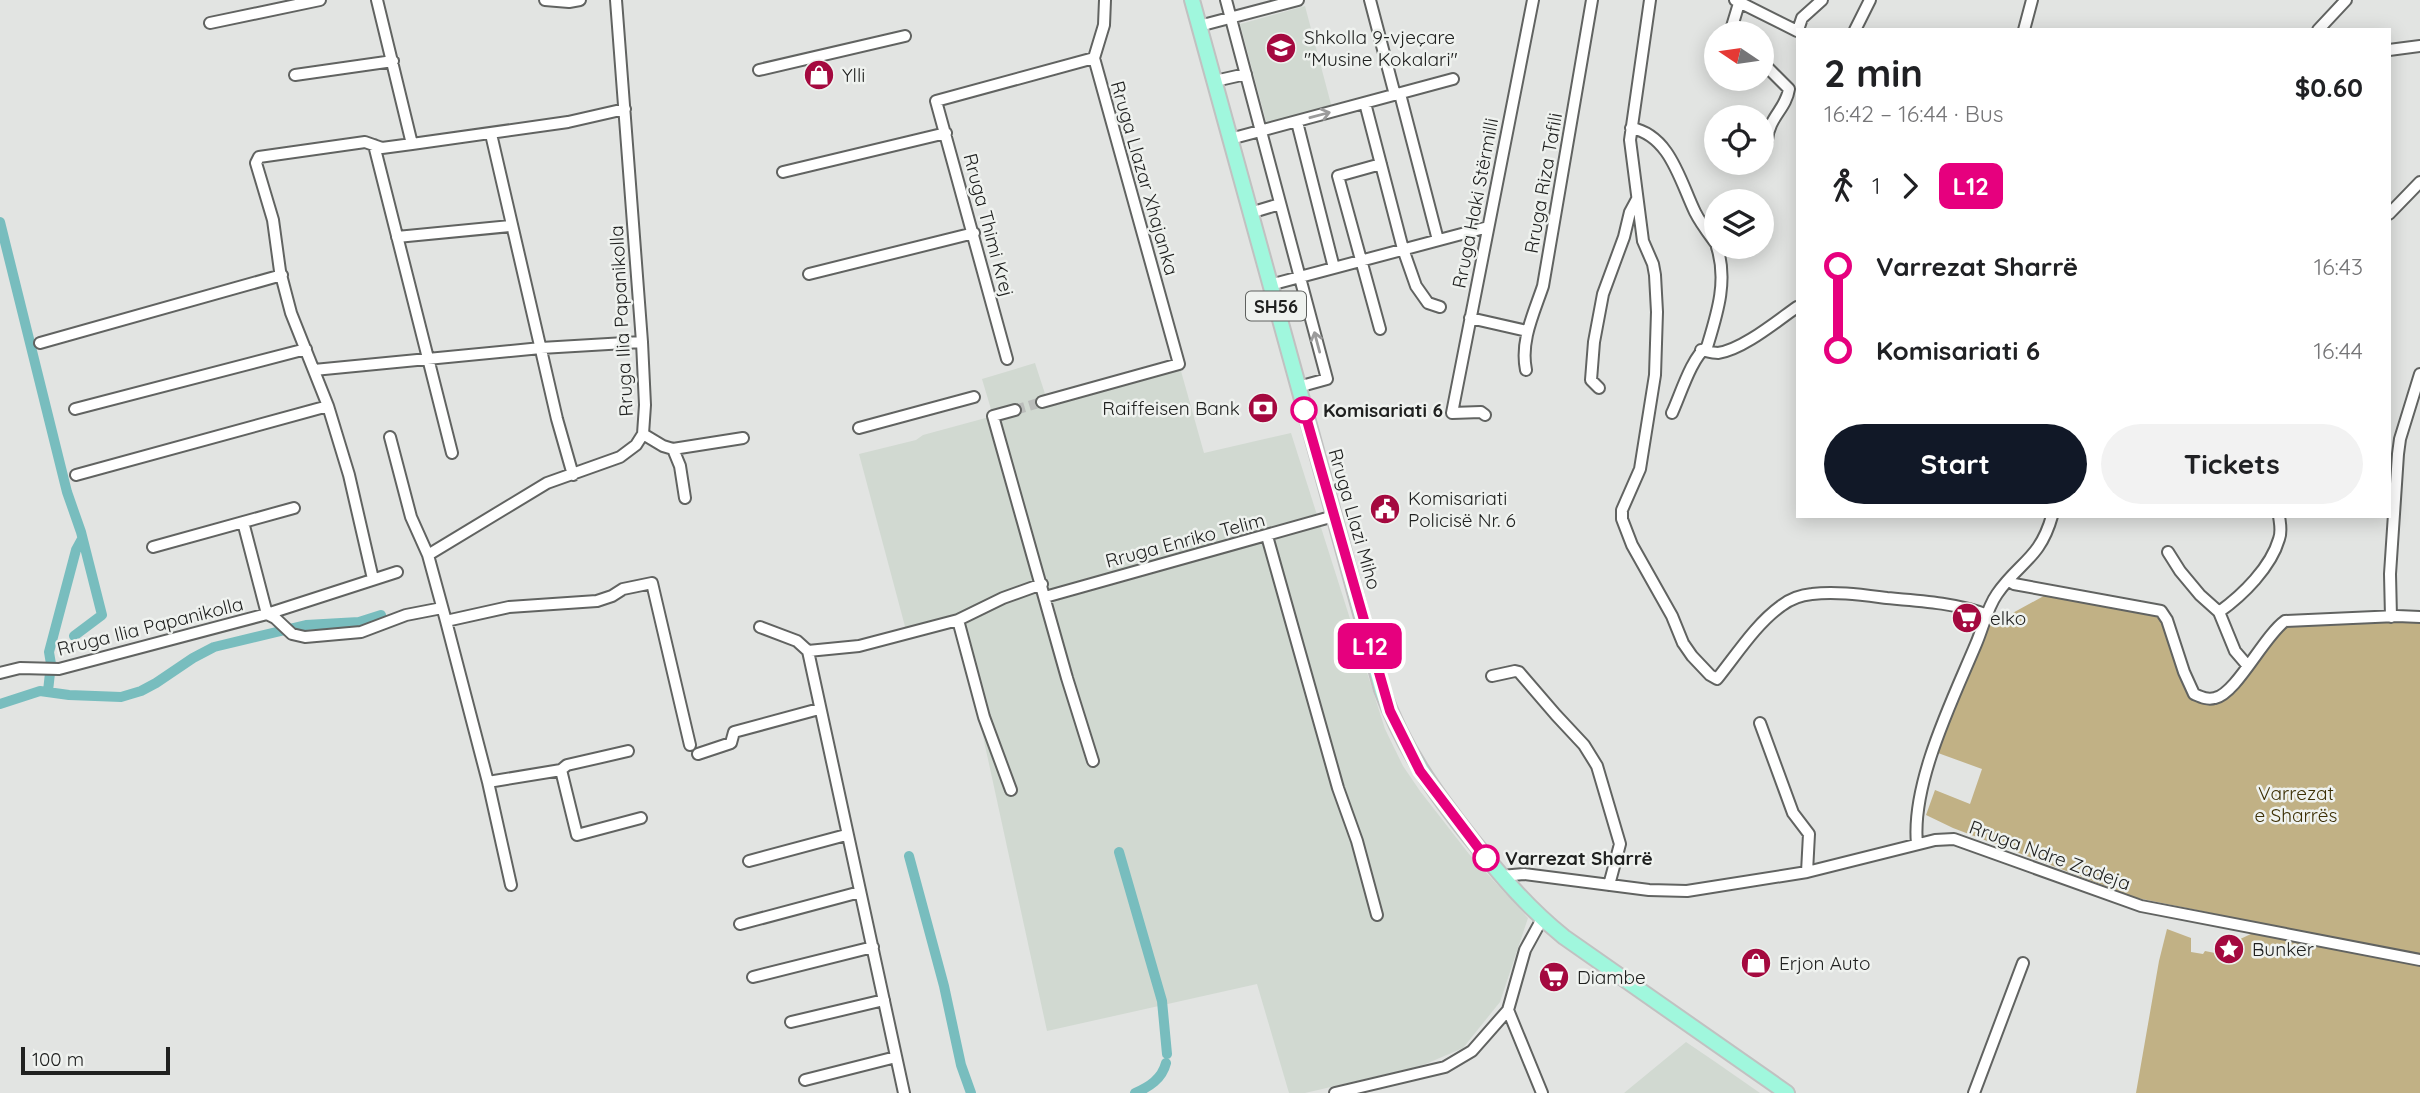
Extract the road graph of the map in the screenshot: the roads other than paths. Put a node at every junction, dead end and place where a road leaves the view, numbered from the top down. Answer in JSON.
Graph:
{"nodes":[{"id":1,"x":320,"y":0,"type":"edge"},
{"id":2,"x":377,"y":0,"type":"edge"},
{"id":3,"x":545,"y":0,"type":"edge"},
{"id":4,"x":580,"y":0,"type":"edge"},
{"id":5,"x":617,"y":0,"type":"edge"},
{"id":6,"x":1105,"y":0,"type":"edge"},
{"id":7,"x":1192,"y":0,"type":"edge"},
{"id":8,"x":1226,"y":0,"type":"edge"},
{"id":9,"x":1298,"y":0,"type":"edge"},
{"id":10,"x":1370,"y":0,"type":"edge"},
{"id":11,"x":1533,"y":0,"type":"edge"},
{"id":12,"x":1592,"y":0,"type":"edge"},
{"id":13,"x":1650,"y":0,"type":"edge"},
{"id":14,"x":1738,"y":0,"type":"edge"},
{"id":15,"x":1822,"y":0,"type":"edge"},
{"id":16,"x":1870,"y":0,"type":"edge"},
{"id":17,"x":2032,"y":0,"type":"edge"},
{"id":18,"x":2346,"y":0,"type":"edge"},
{"id":19,"x":303,"y":1,"type":"edge"},
{"id":20,"x":1263,"y":4,"type":"edge"},
{"id":21,"x":1231,"y":17,"type":"junction"},
{"id":22,"x":1733,"y":21,"type":"edge"},
{"id":23,"x":210,"y":23,"type":"dead end"},
{"id":24,"x":1199,"y":26,"type":"junction"},
{"id":25,"x":1798,"y":28,"type":"edge"},
{"id":26,"x":1856,"y":28,"type":"edge"},
{"id":27,"x":2025,"y":28,"type":"edge"},
{"id":28,"x":2320,"y":28,"type":"edge"},
{"id":29,"x":1796,"y":30,"type":"edge"},
{"id":30,"x":905,"y":36,"type":"dead end"},
{"id":31,"x":2420,"y":46,"type":"edge"},
{"id":32,"x":2391,"y":50,"type":"edge"},
{"id":33,"x":1094,"y":58,"type":"junction"},
{"id":34,"x":393,"y":61,"type":"junction"},
{"id":35,"x":759,"y":70,"type":"dead end"},
{"id":36,"x":1246,"y":74,"type":"junction"},
{"id":37,"x":1774,"y":74,"type":"edge"},
{"id":38,"x":295,"y":75,"type":"dead end"},
{"id":39,"x":1453,"y":79,"type":"dead end"},
{"id":40,"x":1214,"y":81,"type":"junction"},
{"id":41,"x":1397,"y":95,"type":"junction"},
{"id":42,"x":1365,"y":103,"type":"junction"},
{"id":43,"x":625,"y":109,"type":"junction"},
{"id":44,"x":1774,"y":118,"type":"edge"},
{"id":45,"x":1297,"y":121,"type":"junction"},
{"id":46,"x":1631,"y":128,"type":"junction"},
{"id":47,"x":1261,"y":131,"type":"junction"},
{"id":48,"x":946,"y":133,"type":"junction"},
{"id":49,"x":491,"y":134,"type":"junction"},
{"id":50,"x":1230,"y":139,"type":"junction"},
{"id":51,"x":412,"y":144,"type":"junction"},
{"id":52,"x":374,"y":145,"type":"junction"},
{"id":53,"x":1381,"y":164,"type":"junction"},
{"id":54,"x":783,"y":172,"type":"dead end"},
{"id":55,"x":2420,"y":182,"type":"edge"},
{"id":56,"x":1637,"y":199,"type":"junction"},
{"id":57,"x":1280,"y":204,"type":"junction"},
{"id":58,"x":2391,"y":212,"type":"edge"},
{"id":59,"x":1251,"y":213,"type":"junction"},
{"id":60,"x":511,"y":226,"type":"junction"},
{"id":61,"x":1488,"y":227,"type":"junction"},
{"id":62,"x":1704,"y":227,"type":"edge"},
{"id":63,"x":974,"y":233,"type":"junction"},
{"id":64,"x":397,"y":237,"type":"junction"},
{"id":65,"x":1438,"y":240,"type":"junction"},
{"id":66,"x":1403,"y":249,"type":"junction"},
{"id":67,"x":1720,"y":259,"type":"edge"},
{"id":68,"x":1362,"y":260,"type":"junction"},
{"id":69,"x":1334,"y":268,"type":"junction"},
{"id":70,"x":809,"y":274,"type":"dead end"},
{"id":71,"x":282,"y":275,"type":"junction"},
{"id":72,"x":1300,"y":276,"type":"junction"},
{"id":73,"x":1270,"y":285,"type":"junction"},
{"id":74,"x":1440,"y":307,"type":"dead end"},
{"id":75,"x":1796,"y":308,"type":"edge"},
{"id":76,"x":1470,"y":318,"type":"junction"},
{"id":77,"x":1380,"y":329,"type":"dead end"},
{"id":78,"x":1527,"y":331,"type":"junction"},
{"id":79,"x":642,"y":342,"type":"junction"},
{"id":80,"x":40,"y":343,"type":"dead end"},
{"id":81,"x":541,"y":348,"type":"junction"},
{"id":82,"x":306,"y":349,"type":"junction"},
{"id":83,"x":1701,"y":350,"type":"junction"},
{"id":84,"x":429,"y":359,"type":"junction"},
{"id":85,"x":1007,"y":359,"type":"dead end"},
{"id":86,"x":314,"y":370,"type":"junction"},
{"id":87,"x":1526,"y":370,"type":"dead end"},
{"id":88,"x":2420,"y":374,"type":"edge"},
{"id":89,"x":1298,"y":387,"type":"junction"},
{"id":90,"x":1599,"y":388,"type":"dead end"},
{"id":91,"x":974,"y":397,"type":"dead end"},
{"id":92,"x":1042,"y":402,"type":"tunnel mouth"},
{"id":93,"x":328,"y":406,"type":"junction"},
{"id":94,"x":75,"y":409,"type":"dead end"},
{"id":95,"x":1015,"y":410,"type":"tunnel mouth"},
{"id":96,"x":1672,"y":414,"type":"dead end"},
{"id":97,"x":1485,"y":415,"type":"dead end"},
{"id":98,"x":859,"y":428,"type":"dead end"},
{"id":99,"x":643,"y":434,"type":"junction"},
{"id":100,"x":390,"y":437,"type":"dead end"},
{"id":101,"x":743,"y":438,"type":"dead end"},
{"id":102,"x":673,"y":449,"type":"junction"},
{"id":103,"x":452,"y":453,"type":"dead end"},
{"id":104,"x":76,"y":475,"type":"dead end"},
{"id":105,"x":573,"y":475,"type":"junction"},
{"id":106,"x":685,"y":498,"type":"dead end"},
{"id":107,"x":294,"y":508,"type":"dead end"},
{"id":108,"x":1334,"y":516,"type":"junction"},
{"id":109,"x":2051,"y":518,"type":"edge"},
{"id":110,"x":2279,"y":518,"type":"edge"},
{"id":111,"x":243,"y":522,"type":"junction"},
{"id":112,"x":1267,"y":536,"type":"junction"},
{"id":113,"x":153,"y":547,"type":"dead end"},
{"id":114,"x":2168,"y":552,"type":"dead end"},
{"id":115,"x":428,"y":555,"type":"junction"},
{"id":116,"x":397,"y":572,"type":"dead end"},
{"id":117,"x":373,"y":579,"type":"junction"},
{"id":118,"x":2009,"y":581,"type":"junction"},
{"id":119,"x":1042,"y":584,"type":"junction"},
{"id":120,"x":1045,"y":597,"type":"junction"},
{"id":121,"x":442,"y":608,"type":"junction"},
{"id":122,"x":2219,"y":612,"type":"junction"},
{"id":123,"x":1988,"y":615,"type":"junction"},
{"id":124,"x":271,"y":616,"type":"junction"},
{"id":125,"x":2391,"y":617,"type":"junction"},
{"id":126,"x":2420,"y":617,"type":"edge"},
{"id":127,"x":958,"y":620,"type":"junction"},
{"id":128,"x":446,"y":621,"type":"junction"},
{"id":129,"x":760,"y":627,"type":"dead end"},
{"id":130,"x":808,"y":651,"type":"junction"},
{"id":131,"x":2247,"y":665,"type":"junction"},
{"id":132,"x":0,"y":673,"type":"edge"},
{"id":133,"x":1492,"y":676,"type":"dead end"},
{"id":134,"x":819,"y":709,"type":"junction"},
{"id":135,"x":1760,"y":723,"type":"dead end"},
{"id":136,"x":628,"y":751,"type":"dead end"},
{"id":137,"x":1093,"y":761,"type":"dead end"},
{"id":138,"x":561,"y":770,"type":"junction"},
{"id":139,"x":488,"y":782,"type":"junction"},
{"id":140,"x":1011,"y":790,"type":"dead end"},
{"id":141,"x":641,"y":818,"type":"dead end"},
{"id":142,"x":846,"y":835,"type":"junction"},
{"id":143,"x":1917,"y":844,"type":"junction"},
{"id":144,"x":749,"y":861,"type":"dead end"},
{"id":145,"x":1807,"y":872,"type":"junction"},
{"id":146,"x":1501,"y":876,"type":"junction"},
{"id":147,"x":512,"y":885,"type":"dead end"},
{"id":148,"x":1609,"y":885,"type":"junction"},
{"id":149,"x":860,"y":892,"type":"junction"},
{"id":150,"x":1377,"y":915,"type":"dead end"},
{"id":151,"x":1542,"y":919,"type":"junction"},
{"id":152,"x":740,"y":924,"type":"dead end"},
{"id":153,"x":873,"y":947,"type":"junction"},
{"id":154,"x":2420,"y":960,"type":"edge"},
{"id":155,"x":2023,"y":963,"type":"dead end"},
{"id":156,"x":753,"y":977,"type":"dead end"},
{"id":157,"x":884,"y":1000,"type":"junction"},
{"id":158,"x":1508,"y":1010,"type":"junction"},
{"id":159,"x":791,"y":1022,"type":"dead end"},
{"id":160,"x":896,"y":1057,"type":"junction"},
{"id":161,"x":805,"y":1080,"type":"dead end"},
{"id":162,"x":904,"y":1093,"type":"edge"},
{"id":163,"x":1335,"y":1093,"type":"edge"},
{"id":164,"x":1542,"y":1093,"type":"edge"},
{"id":165,"x":1787,"y":1093,"type":"edge"},
{"id":166,"x":1974,"y":1093,"type":"edge"}],
"edges":[{"from":1,"to":19,"type":"street"},
{"from":2,"to":34,"type":"street"},
{"from":3,"to":4,"type":"street"},
{"from":5,"to":43,"type":"street","name":"Rruga Ilia Papanikolla"},
{"from":6,"to":33,"type":"street"},
{"from":7,"to":24,"type":"main road","name":"Rruga Llazi Miho","number":"SH56"},
{"from":8,"to":21,"type":"street"},
{"from":9,"to":20,"type":"street"},
{"from":10,"to":41,"type":"street"},
{"from":11,"to":61,"type":"street","name":"Rruga Haki Stërmilli"},
{"from":12,"to":78,"type":"street","name":"Rruga Riza Tafili"},
{"from":13,"to":46,"type":"street"},
{"from":14,"to":22,"type":"street"},
{"from":14,"to":29,"type":"street"},
{"from":15,"to":25,"type":"street"},
{"from":16,"to":26,"type":"street"},
{"from":17,"to":27,"type":"street"},
{"from":18,"to":28,"type":"street"},
{"from":19,"to":23,"type":"street"},
{"from":20,"to":21,"type":"street"},
{"from":21,"to":24,"type":"street"},
{"from":21,"to":36,"type":"street"},
{"from":24,"to":40,"type":"main road","name":"Rruga Llazi Miho","number":"SH56"},
{"from":30,"to":35,"type":"street"},
{"from":31,"to":32,"type":"street"},
{"from":33,"to":48,"type":"street","name":"Rruga Thimi Krej"},
{"from":33,"to":92,"type":"street","name":"Rruga Llazar Xhajanka"},
{"from":34,"to":38,"type":"street"},
{"from":34,"to":51,"type":"street"},
{"from":36,"to":40,"type":"street"},
{"from":36,"to":47,"type":"street"},
{"from":37,"to":44,"type":"street"},
{"from":39,"to":41,"type":"street"},
{"from":40,"to":50,"type":"main road","name":"Rruga Llazi Miho","number":"SH56"},
{"from":41,"to":42,"type":"street"},
{"from":41,"to":65,"type":"street"},
{"from":45,"to":42,"type":"street","one_way":true},
{"from":42,"to":53,"type":"street"},
{"from":43,"to":49,"type":"street"},
{"from":43,"to":79,"type":"street","name":"Rruga Ilia Papanikolla"},
{"from":45,"to":47,"type":"street"},
{"from":45,"to":69,"type":"street"},
{"from":46,"to":56,"type":"street"},
{"from":46,"to":62,"type":"street"},
{"from":47,"to":50,"type":"street"},
{"from":47,"to":57,"type":"street"},
{"from":48,"to":54,"type":"street"},
{"from":48,"to":63,"type":"street","name":"Rruga Thimi Krej"},
{"from":49,"to":51,"type":"street"},
{"from":49,"to":60,"type":"street"},
{"from":50,"to":59,"type":"main road","name":"Rruga Llazi Miho","number":"SH56"},
{"from":51,"to":52,"type":"street"},
{"from":52,"to":64,"type":"street"},
{"from":52,"to":71,"type":"street"},
{"from":53,"to":66,"type":"street"},
{"from":53,"to":68,"type":"street"},
{"from":55,"to":58,"type":"street"},
{"from":56,"to":90,"type":"street"},
{"from":56,"to":123,"type":"street"},
{"from":57,"to":59,"type":"street"},
{"from":57,"to":72,"type":"street"},
{"from":59,"to":73,"type":"main road","name":"Rruga Llazi Miho","number":"SH56"},
{"from":60,"to":64,"type":"street"},
{"from":60,"to":81,"type":"street"},
{"from":61,"to":65,"type":"street"},
{"from":61,"to":76,"type":"street","name":"Rruga Haki Stërmilli"},
{"from":63,"to":70,"type":"street"},
{"from":63,"to":85,"type":"street","name":"Rruga Thimi Krej"},
{"from":64,"to":84,"type":"street"},
{"from":65,"to":66,"type":"street"},
{"from":66,"to":68,"type":"street"},
{"from":66,"to":74,"type":"street"},
{"from":67,"to":83,"type":"street"},
{"from":68,"to":69,"type":"street"},
{"from":68,"to":77,"type":"street"},
{"from":69,"to":72,"type":"street"},
{"from":71,"to":80,"type":"street"},
{"from":71,"to":82,"type":"street"},
{"from":72,"to":73,"type":"street"},
{"from":89,"to":72,"type":"street","one_way":true},
{"from":73,"to":89,"type":"main road","name":"Rruga Llazi Miho","number":"SH56"},
{"from":75,"to":83,"type":"street"},
{"from":76,"to":78,"type":"street"},
{"from":76,"to":97,"type":"street","name":"Rruga Haki Stërmilli"},
{"from":78,"to":87,"type":"street","name":"Rruga Riza Tafili"},
{"from":79,"to":81,"type":"street"},
{"from":79,"to":99,"type":"street","name":"Rruga Ilia Papanikolla"},
{"from":81,"to":84,"type":"street"},
{"from":81,"to":105,"type":"street"},
{"from":82,"to":86,"type":"street"},
{"from":82,"to":94,"type":"street"},
{"from":83,"to":96,"type":"street"},
{"from":84,"to":86,"type":"street"},
{"from":84,"to":103,"type":"street"},
{"from":86,"to":93,"type":"street"},
{"from":88,"to":125,"type":"street"},
{"from":89,"to":108,"type":"main road","name":"Rruga Llazi Miho","number":"SH56"},
{"from":91,"to":98,"type":"street"},
{"from":93,"to":104,"type":"street"},
{"from":93,"to":117,"type":"street"},
{"from":95,"to":119,"type":"street"},
{"from":99,"to":102,"type":"street"},
{"from":99,"to":105,"type":"street","name":"Rruga Ilia Papanikolla"},
{"from":100,"to":115,"type":"street"},
{"from":101,"to":102,"type":"street"},
{"from":102,"to":106,"type":"street"},
{"from":105,"to":115,"type":"street","name":"Rruga Ilia Papanikolla"},
{"from":107,"to":111,"type":"street"},
{"from":108,"to":112,"type":"street","name":"Rruga Enriko Telim"},
{"from":108,"to":146,"type":"main road","name":"Rruga Llazi Miho","number":"SH56"},
{"from":109,"to":118,"type":"street"},
{"from":110,"to":122,"type":"street"},
{"from":111,"to":113,"type":"street"},
{"from":111,"to":124,"type":"street"},
{"from":112,"to":120,"type":"street","name":"Rruga Enriko Telim"},
{"from":112,"to":150,"type":"street"},
{"from":114,"to":122,"type":"street"},
{"from":115,"to":121,"type":"street"},
{"from":116,"to":117,"type":"street","name":"Rruga Ilia Papanikolla"},
{"from":117,"to":124,"type":"street","name":"Rruga Ilia Papanikolla"},
{"from":118,"to":123,"type":"street"},
{"from":118,"to":131,"type":"street"},
{"from":119,"to":120,"type":"street"},
{"from":119,"to":127,"type":"street"},
{"from":120,"to":137,"type":"street"},
{"from":121,"to":124,"type":"street"},
{"from":121,"to":128,"type":"street"},
{"from":122,"to":131,"type":"street"},
{"from":123,"to":143,"type":"street"},
{"from":124,"to":132,"type":"street","name":"Rruga Ilia Papanikolla"},
{"from":125,"to":126,"type":"street"},
{"from":125,"to":131,"type":"street"},
{"from":127,"to":130,"type":"street"},
{"from":127,"to":140,"type":"street"},
{"from":128,"to":134,"type":"street"},
{"from":128,"to":139,"type":"street"},
{"from":129,"to":130,"type":"street"},
{"from":130,"to":134,"type":"street"},
{"from":133,"to":148,"type":"street"},
{"from":134,"to":142,"type":"street"},
{"from":135,"to":145,"type":"street"},
{"from":136,"to":138,"type":"street"},
{"from":138,"to":139,"type":"street"},
{"from":138,"to":141,"type":"street"},
{"from":139,"to":147,"type":"street"},
{"from":142,"to":144,"type":"street"},
{"from":142,"to":149,"type":"street"},
{"from":143,"to":145,"type":"street","name":"Rruga Ndre Zadeja"},
{"from":143,"to":154,"type":"street","name":"Rruga Ndre Zadeja"},
{"from":145,"to":148,"type":"street","name":"Rruga Ndre Zadeja"},
{"from":146,"to":148,"type":"street","name":"Rruga Ndre Zadeja"},
{"from":146,"to":151,"type":"main road","name":"Rruga Llazi Miho","number":"SH56"},
{"from":149,"to":152,"type":"street"},
{"from":149,"to":153,"type":"street"},
{"from":151,"to":158,"type":"street"},
{"from":151,"to":165,"type":"main road","name":"Rruga Llazi Miho","number":"SH56"},
{"from":153,"to":156,"type":"street"},
{"from":153,"to":157,"type":"street"},
{"from":155,"to":166,"type":"street"},
{"from":157,"to":159,"type":"street"},
{"from":157,"to":160,"type":"street"},
{"from":158,"to":163,"type":"street"},
{"from":158,"to":164,"type":"street"},
{"from":160,"to":161,"type":"street"},
{"from":160,"to":162,"type":"street"}]}
